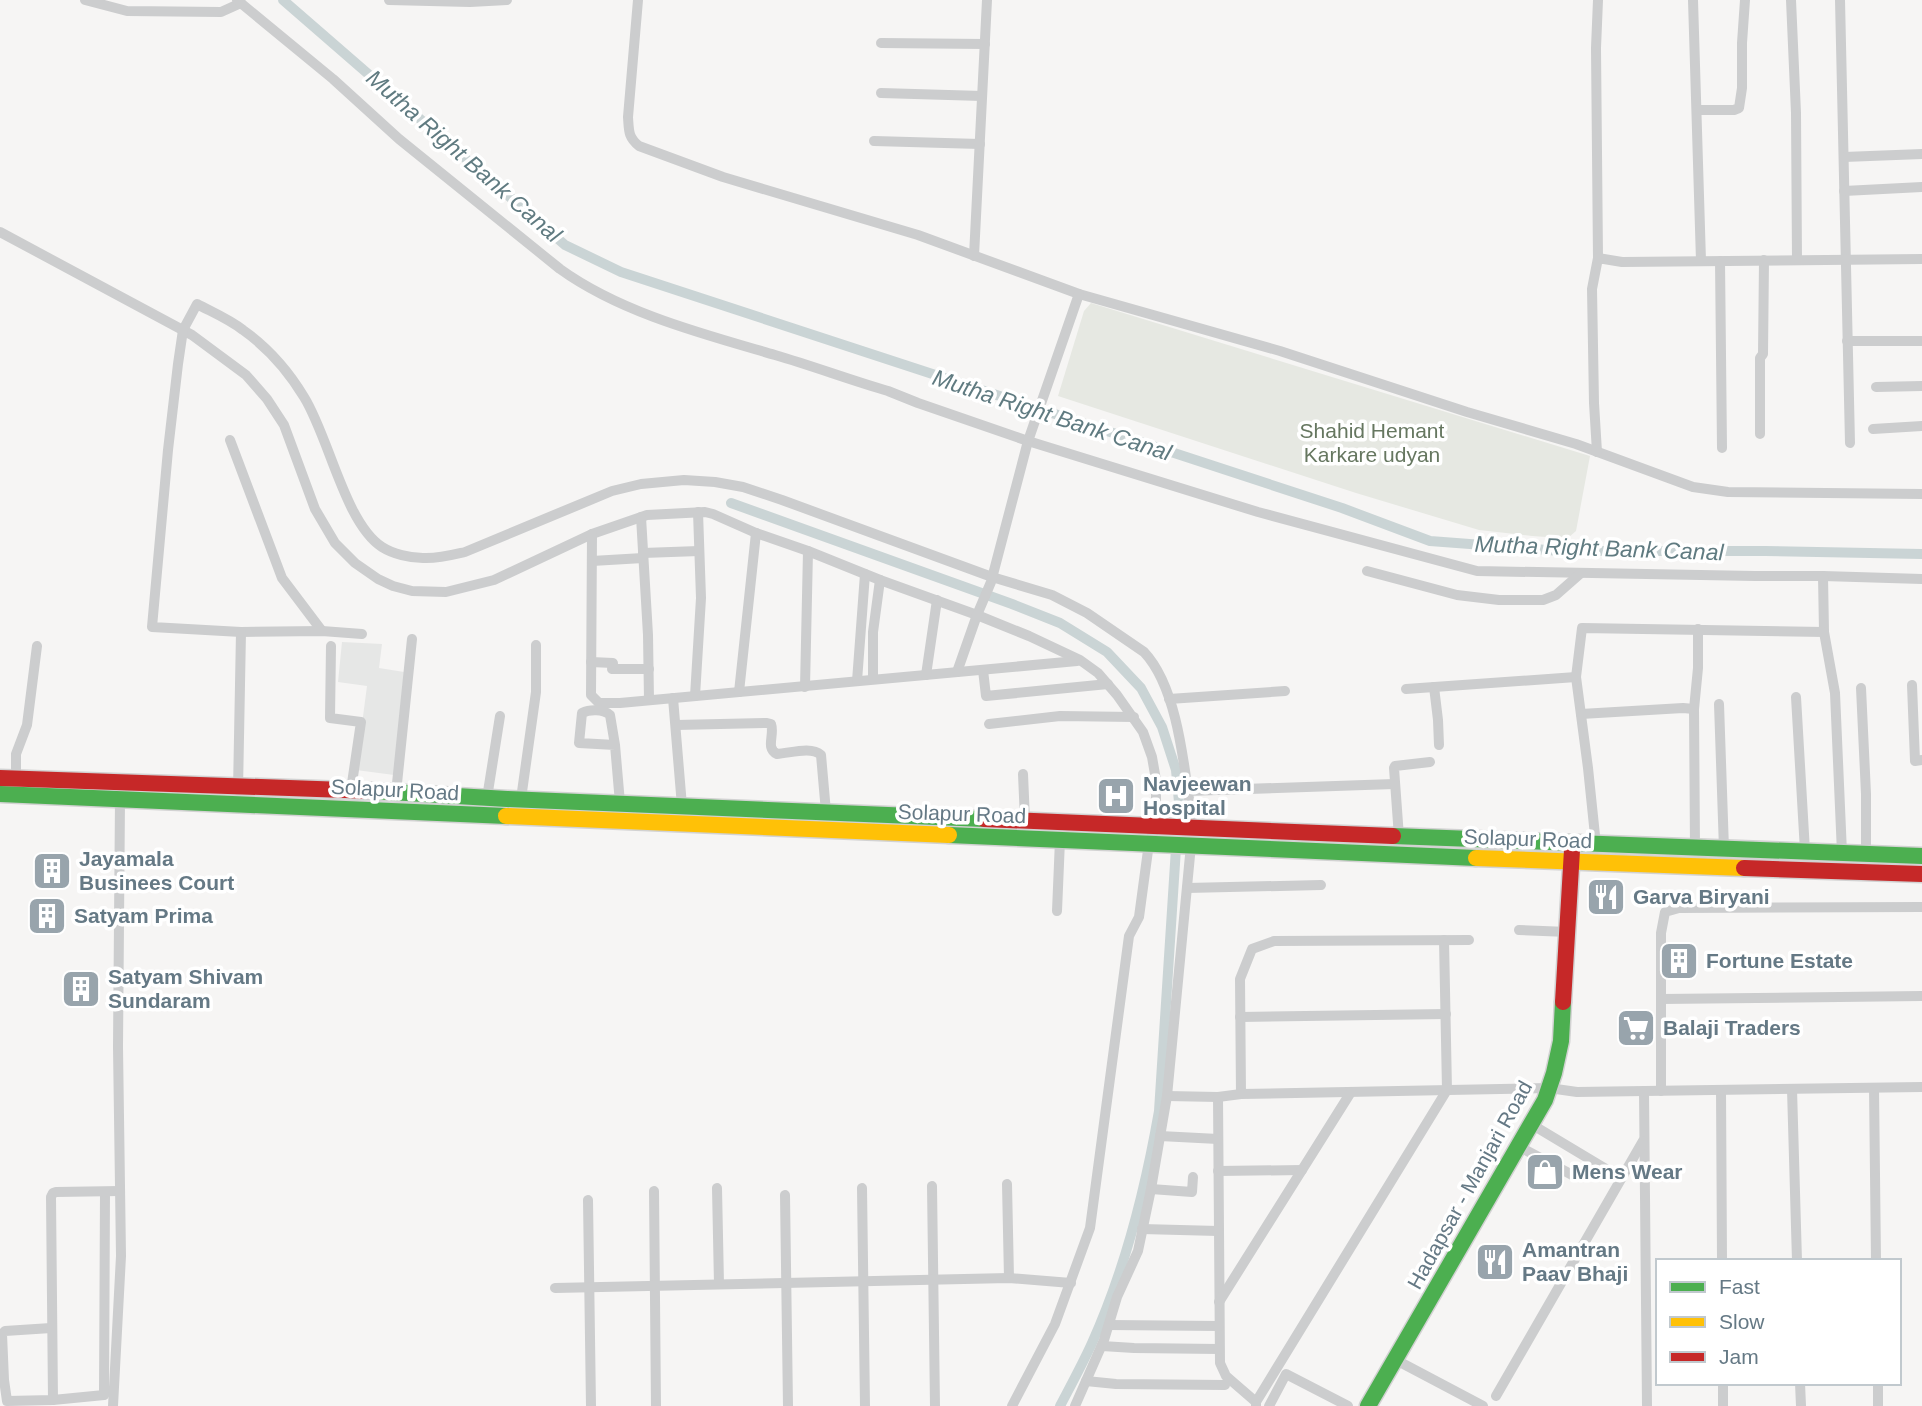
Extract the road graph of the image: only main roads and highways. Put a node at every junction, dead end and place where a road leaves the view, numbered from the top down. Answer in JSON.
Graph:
{"nodes":[{"id":1,"x":8,"y":778,"type":"edge"},
{"id":2,"x":0,"y":794,"type":"edge"},
{"id":3,"x":1573,"y":844,"type":"junction"},
{"id":4,"x":1922,"y":856,"type":"edge"},
{"id":5,"x":1571,"y":862,"type":"junction"},
{"id":6,"x":1922,"y":874,"type":"edge"},
{"id":7,"x":1368,"y":1406,"type":"edge"}],
"edges":[{"from":1,"to":3,"type":"main road","name":"Solapur Road"},
{"from":2,"to":5,"type":"main road","name":"Solapur Road"},
{"from":3,"to":4,"type":"main road","name":"Solapur Road"},
{"from":3,"to":5,"type":"main road","name":"Hadapsar - Manjari Road"},
{"from":5,"to":6,"type":"main road","name":"Solapur Road"},
{"from":5,"to":7,"type":"main road","name":"Hadapsar - Manjari Road"}]}
